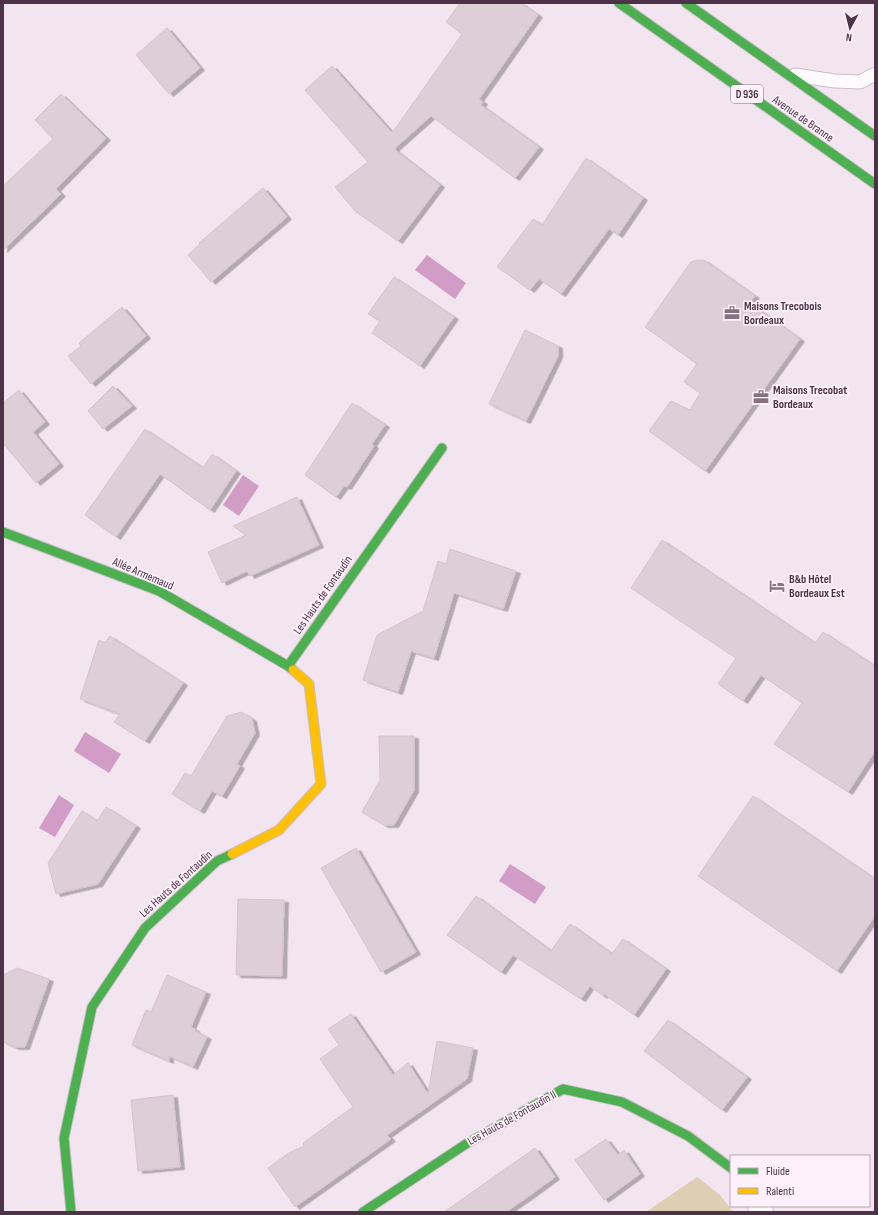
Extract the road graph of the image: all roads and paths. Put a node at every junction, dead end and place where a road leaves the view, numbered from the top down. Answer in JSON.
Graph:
{"nodes":[{"id":1,"x":619,"y":3,"type":"edge"},
{"id":2,"x":686,"y":3,"type":"edge"},
{"id":3,"x":787,"y":74,"type":"junction"},
{"id":4,"x":875,"y":74,"type":"edge"},
{"id":5,"x":875,"y":136,"type":"edge"},
{"id":6,"x":875,"y":184,"type":"edge"},
{"id":7,"x":442,"y":448,"type":"dead end"},
{"id":8,"x":3,"y":532,"type":"edge"},
{"id":9,"x":288,"y":666,"type":"junction"},
{"id":10,"x":730,"y":1167,"type":"edge"},
{"id":11,"x":71,"y":1212,"type":"edge"},
{"id":12,"x":363,"y":1212,"type":"edge"}],
"edges":[{"from":1,"to":6,"type":"street","name":"Avenue de Branne","number":"D 936"},
{"from":2,"to":3,"type":"street"},
{"from":3,"to":4,"type":"lane"},
{"from":3,"to":5,"type":"street"},
{"from":7,"to":9,"type":"street","name":"Les Hauts de Fontaudin"},
{"from":8,"to":9,"type":"street","name":"Allée Armemaud"},
{"from":9,"to":11,"type":"street","name":"Les Hauts de Fontaudin"},
{"from":10,"to":12,"type":"street","name":"Les Hauts de Fontaudin II"}]}
